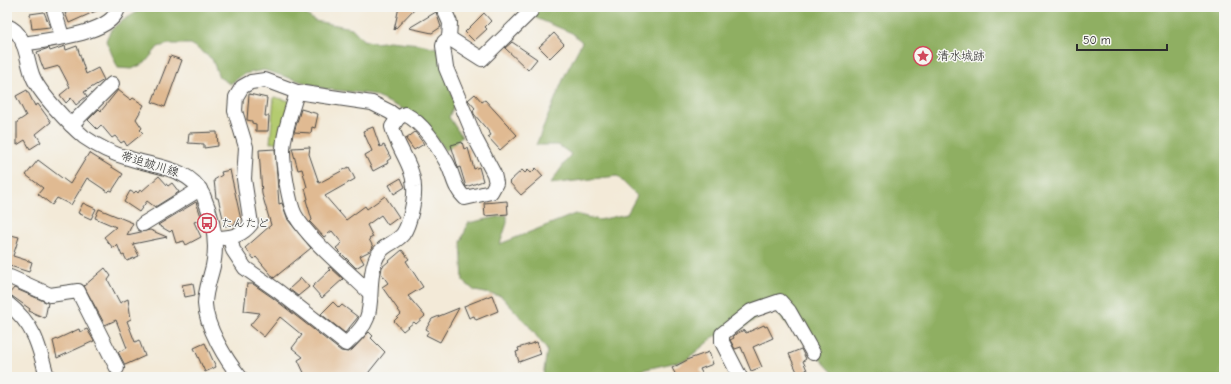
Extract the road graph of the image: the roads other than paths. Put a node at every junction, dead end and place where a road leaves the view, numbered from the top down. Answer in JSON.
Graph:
{"nodes":[{"id":1,"x":53,"y":7,"type":"edge"},
{"id":2,"x":118,"y":7,"type":"edge"},
{"id":3,"x":443,"y":7,"type":"edge"},
{"id":4,"x":531,"y":10,"type":"dead end"},
{"id":5,"x":7,"y":26,"type":"edge"},
{"id":6,"x":62,"y":36,"type":"junction"},
{"id":7,"x":448,"y":38,"type":"junction"},
{"id":8,"x":23,"y":44,"type":"junction"},
{"id":9,"x":112,"y":84,"type":"dead end"},
{"id":10,"x":297,"y":92,"type":"junction"},
{"id":11,"x":398,"y":118,"type":"junction"},
{"id":12,"x":71,"y":125,"type":"junction"},
{"id":13,"x":200,"y":189,"type":"junction"},
{"id":14,"x":143,"y":224,"type":"dead end"},
{"id":15,"x":223,"y":238,"type":"junction"},
{"id":16,"x":7,"y":278,"type":"edge"},
{"id":17,"x":369,"y":292,"type":"junction"},
{"id":18,"x":7,"y":303,"type":"edge"},
{"id":19,"x":813,"y":353,"type":"dead end"},
{"id":20,"x":117,"y":368,"type":"dead end"},
{"id":21,"x":47,"y":377,"type":"edge"},
{"id":22,"x":240,"y":377,"type":"edge"},
{"id":23,"x":740,"y":377,"type":"edge"}],
"edges":[{"from":1,"to":6,"type":"street"},
{"from":2,"to":6,"type":"street"},
{"from":3,"to":7,"type":"street"},
{"from":4,"to":7,"type":"street"},
{"from":5,"to":8,"type":"street","name":"帯迫皷川線"},
{"from":6,"to":8,"type":"street"},
{"from":7,"to":11,"type":"street"},
{"from":8,"to":12,"type":"street","name":"帯迫皷川線"},
{"from":9,"to":12,"type":"street"},
{"from":10,"to":11,"type":"street"},
{"from":10,"to":15,"type":"street"},
{"from":10,"to":17,"type":"street"},
{"from":11,"to":17,"type":"street"},
{"from":12,"to":13,"type":"street","name":"帯迫皷川線"},
{"from":13,"to":14,"type":"street"},
{"from":13,"to":15,"type":"street","name":"帯迫皷川線"},
{"from":15,"to":17,"type":"street"},
{"from":15,"to":22,"type":"street","name":"帯迫皷川線"},
{"from":16,"to":20,"type":"street"},
{"from":18,"to":21,"type":"street"},
{"from":19,"to":23,"type":"street"}]}
